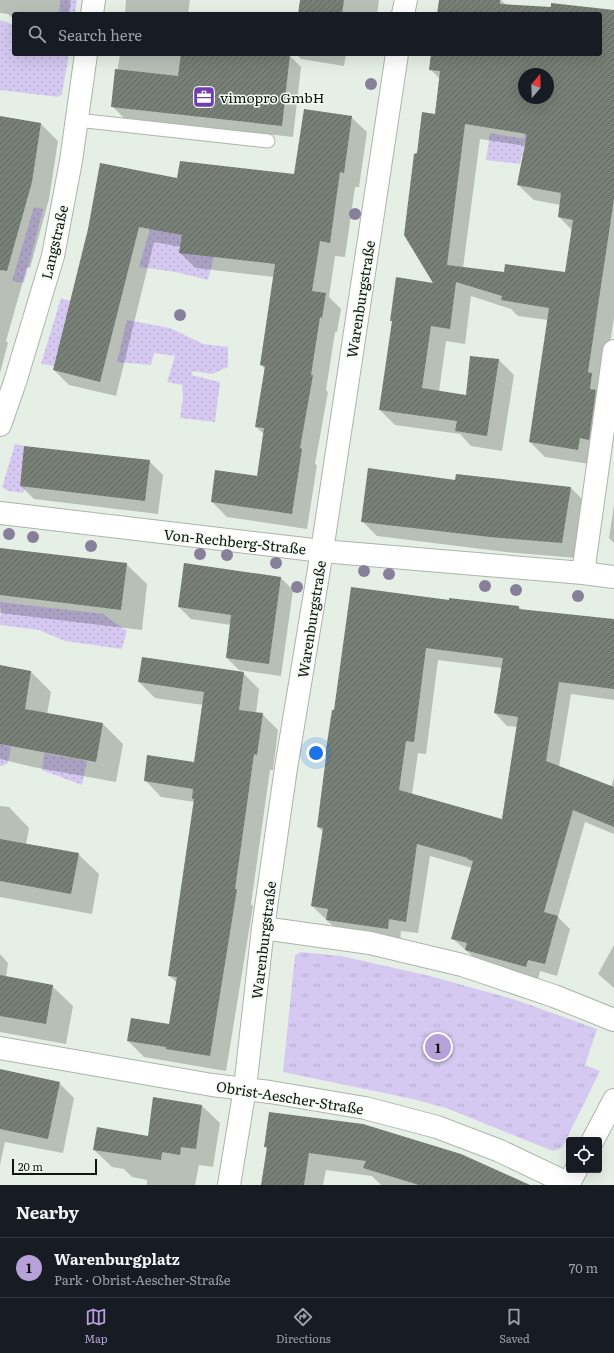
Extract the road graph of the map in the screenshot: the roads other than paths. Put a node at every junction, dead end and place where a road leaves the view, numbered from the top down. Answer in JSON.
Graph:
{"nodes":[{"id":1,"x":94,"y":0,"type":"edge"},
{"id":2,"x":406,"y":0,"type":"edge"},
{"id":3,"x":92,"y":12,"type":"edge"},
{"id":4,"x":404,"y":12,"type":"edge"},
{"id":5,"x":86,"y":56,"type":"edge"},
{"id":6,"x":398,"y":56,"type":"edge"},
{"id":7,"x":77,"y":120,"type":"junction"},
{"id":8,"x":268,"y":141,"type":"dead end"},
{"id":9,"x":614,"y":351,"type":"edge"},
{"id":10,"x":0,"y":424,"type":"edge"},
{"id":11,"x":0,"y":513,"type":"edge"},
{"id":12,"x":322,"y":551,"type":"junction"},
{"id":13,"x":583,"y":573,"type":"junction"},
{"id":14,"x":614,"y":577,"type":"edge"},
{"id":15,"x":263,"y":928,"type":"junction"},
{"id":16,"x":614,"y":1020,"type":"edge"},
{"id":17,"x":0,"y":1048,"type":"edge"},
{"id":18,"x":244,"y":1088,"type":"junction"},
{"id":19,"x":614,"y":1100,"type":"edge"},
{"id":20,"x":594,"y":1137,"type":"edge"},
{"id":21,"x":571,"y":1180,"type":"edge"},
{"id":22,"x":230,"y":1185,"type":"edge"}],
"edges":[{"from":1,"to":3,"type":"street"},
{"from":2,"to":4,"type":"street"},
{"from":5,"to":7,"type":"street","name":"Langstraße"},
{"from":6,"to":12,"type":"street","name":"Warenburgstraße"},
{"from":7,"to":8,"type":"lane"},
{"from":7,"to":10,"type":"street","name":"Langstraße"},
{"from":9,"to":13,"type":"street"},
{"from":11,"to":12,"type":"street","name":"Von-Rechberg-Straße"},
{"from":12,"to":13,"type":"street","name":"Von-Rechberg-Straße"},
{"from":12,"to":15,"type":"street","name":"Warenburgstraße"},
{"from":13,"to":14,"type":"street","name":"Von-Rechberg-Straße"},
{"from":15,"to":16,"type":"street"},
{"from":15,"to":18,"type":"street","name":"Warenburgstraße"},
{"from":17,"to":18,"type":"street","name":"Obrist-Aescher-Straße"},
{"from":18,"to":21,"type":"street","name":"Obrist-Aescher-Straße"},
{"from":18,"to":22,"type":"street","name":"Warenburgstraße"},
{"from":19,"to":20,"type":"street"}]}
